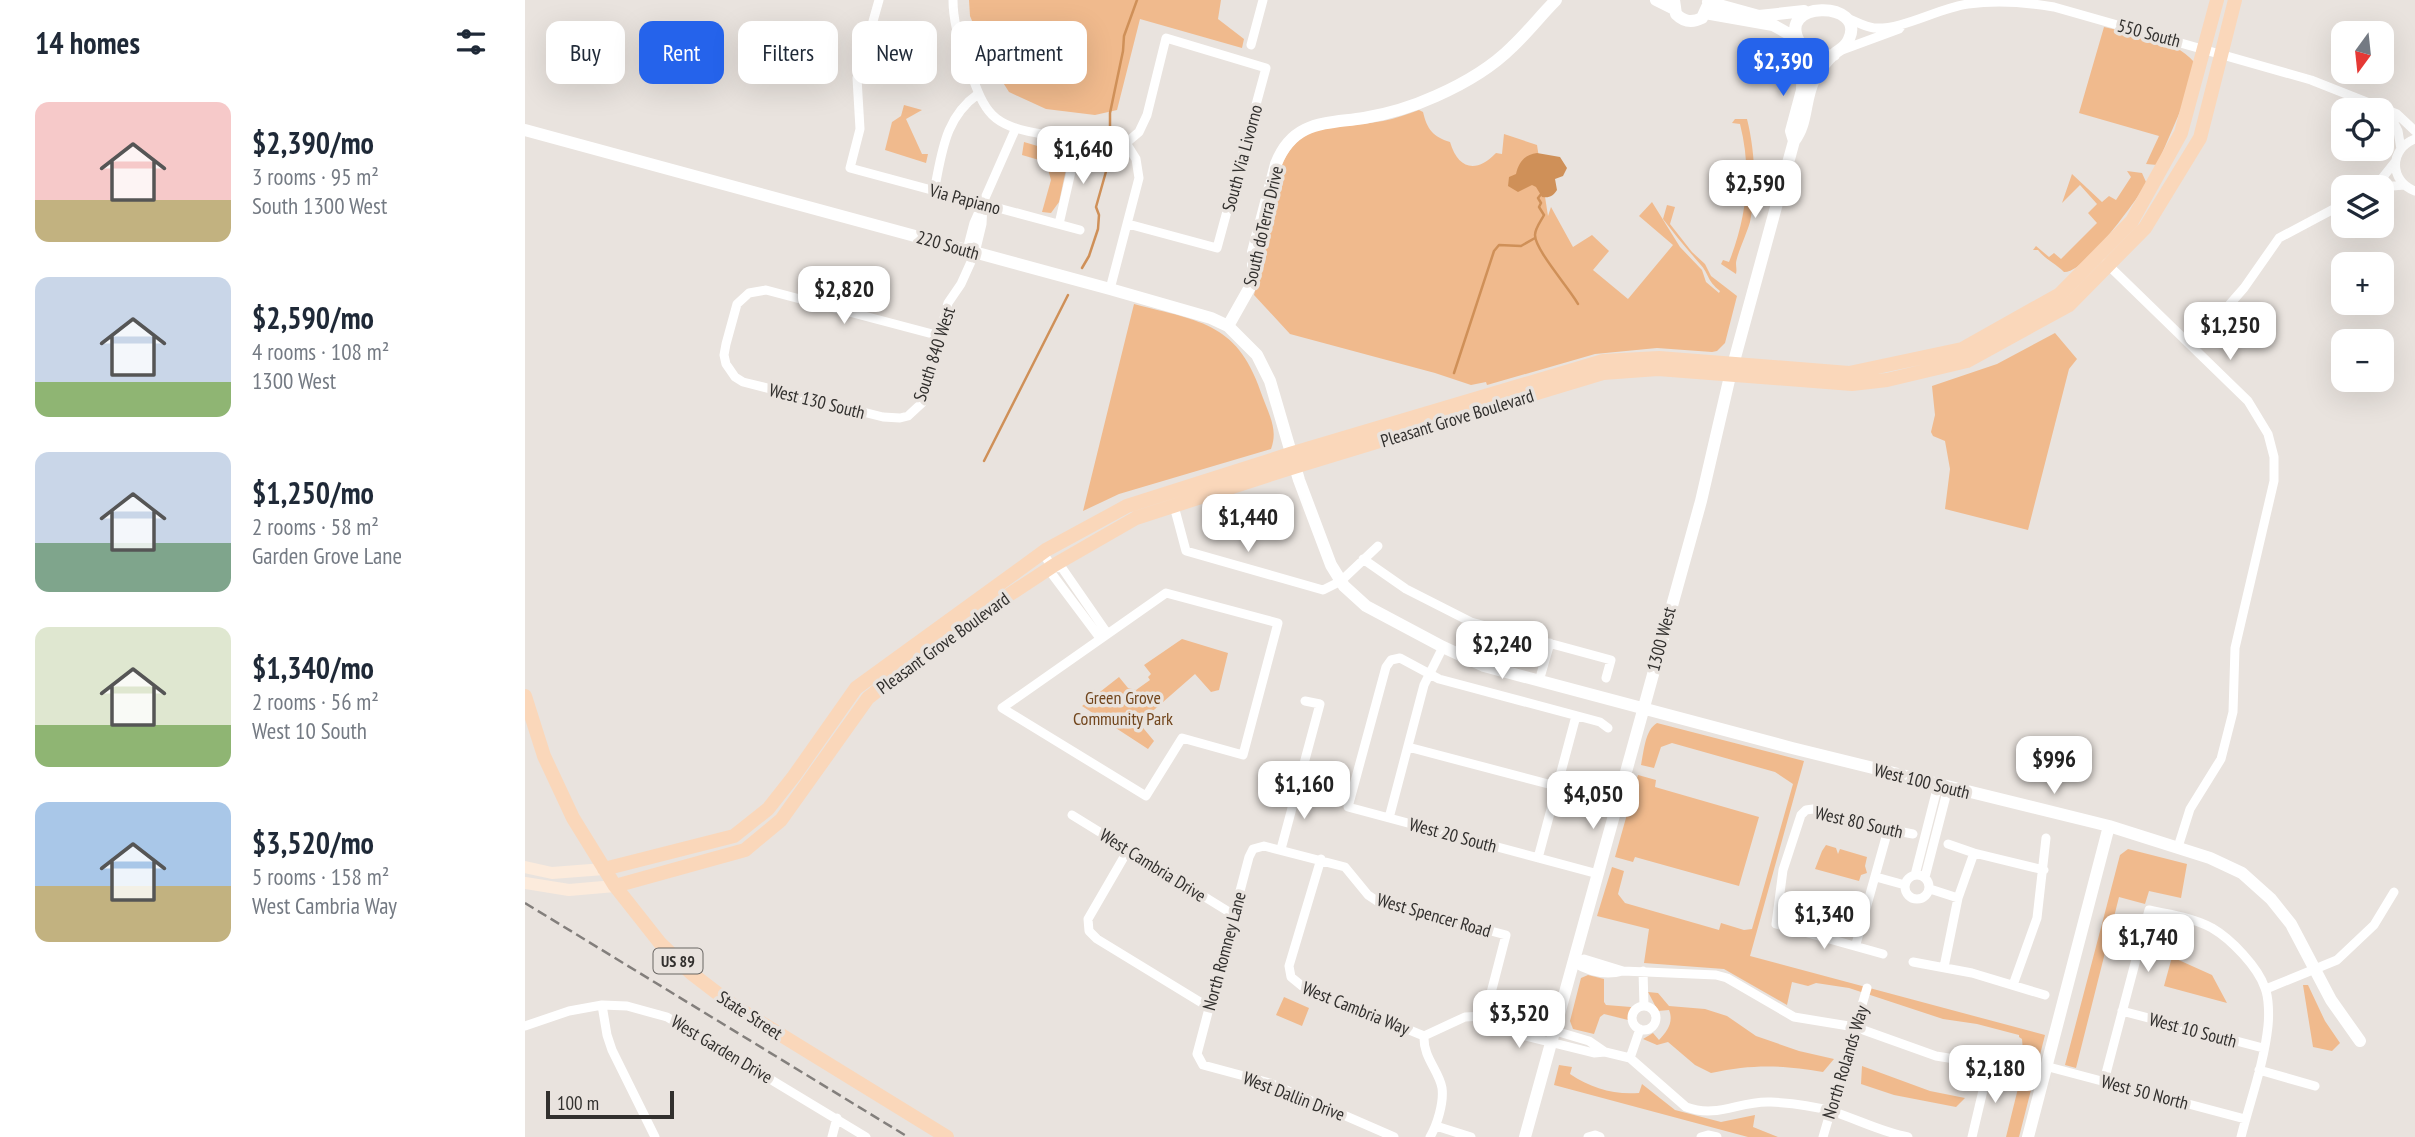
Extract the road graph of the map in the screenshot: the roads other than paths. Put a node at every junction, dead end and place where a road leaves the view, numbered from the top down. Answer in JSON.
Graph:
{"nodes":[{"id":1,"x":879,"y":0,"type":"edge"},
{"id":2,"x":953,"y":0,"type":"edge"},
{"id":3,"x":1263,"y":0,"type":"edge"},
{"id":4,"x":1556,"y":0,"type":"edge"},
{"id":5,"x":1656,"y":0,"type":"edge"},
{"id":6,"x":2217,"y":0,"type":"edge"},
{"id":7,"x":2235,"y":0,"type":"edge"},
{"id":8,"x":1818,"y":2,"type":"edge"},
{"id":9,"x":1674,"y":4,"type":"edge"},
{"id":10,"x":1707,"y":5,"type":"edge"},
{"id":11,"x":1804,"y":11,"type":"junction"},
{"id":12,"x":1848,"y":13,"type":"junction"},
{"id":13,"x":1903,"y":23,"type":"junction"},
{"id":14,"x":1801,"y":43,"type":"junction"},
{"id":15,"x":1251,"y":45,"type":"dead end"},
{"id":16,"x":2204,"y":48,"type":"junction"},
{"id":17,"x":1837,"y":53,"type":"junction"},
{"id":18,"x":2221,"y":53,"type":"junction"},
{"id":19,"x":978,"y":94,"type":"junction"},
{"id":20,"x":2357,"y":98,"type":"edge"},
{"id":21,"x":2394,"y":113,"type":"edge"},
{"id":22,"x":2394,"y":124,"type":"edge"},
{"id":23,"x":525,"y":130,"type":"edge"},
{"id":24,"x":1015,"y":130,"type":"junction"},
{"id":25,"x":2415,"y":131,"type":"edge"},
{"id":26,"x":2415,"y":139,"type":"edge"},
{"id":27,"x":1078,"y":141,"type":"junction"},
{"id":28,"x":1794,"y":141,"type":"junction"},
{"id":29,"x":1126,"y":143,"type":"junction"},
{"id":30,"x":2401,"y":149,"type":"junction"},
{"id":31,"x":2395,"y":162,"type":"junction"},
{"id":32,"x":2385,"y":175,"type":"edge"},
{"id":33,"x":2405,"y":185,"type":"junction"},
{"id":34,"x":2394,"y":186,"type":"edge"},
{"id":35,"x":934,"y":191,"type":"junction"},
{"id":36,"x":2415,"y":191,"type":"edge"},
{"id":37,"x":983,"y":204,"type":"junction"},
{"id":38,"x":2331,"y":210,"type":"edge"},
{"id":39,"x":1059,"y":224,"type":"junction"},
{"id":40,"x":1128,"y":224,"type":"junction"},
{"id":41,"x":1080,"y":230,"type":"dead end"},
{"id":42,"x":971,"y":251,"type":"junction"},
{"id":43,"x":2104,"y":262,"type":"junction"},
{"id":44,"x":1111,"y":289,"type":"junction"},
{"id":45,"x":1228,"y":326,"type":"junction"},
{"id":46,"x":940,"y":336,"type":"junction"},
{"id":47,"x":2193,"y":346,"type":"junction"},
{"id":48,"x":1731,"y":371,"type":"junction"},
{"id":49,"x":908,"y":416,"type":"joint"},
{"id":50,"x":1292,"y":460,"type":"junction"},
{"id":51,"x":1174,"y":506,"type":"junction"},
{"id":52,"x":1378,"y":546,"type":"dead end"},
{"id":53,"x":1043,"y":553,"type":"junction"},
{"id":54,"x":1363,"y":559,"type":"junction"},
{"id":55,"x":1052,"y":567,"type":"junction"},
{"id":56,"x":1341,"y":581,"type":"junction"},
{"id":57,"x":1071,"y":582,"type":"junction"},
{"id":58,"x":1062,"y":587,"type":"junction"},
{"id":59,"x":1103,"y":636,"type":"junction"},
{"id":60,"x":1550,"y":643,"type":"junction"},
{"id":61,"x":1443,"y":647,"type":"junction"},
{"id":62,"x":1429,"y":673,"type":"junction"},
{"id":63,"x":1606,"y":678,"type":"dead end"},
{"id":64,"x":1539,"y":681,"type":"junction"},
{"id":65,"x":525,"y":696,"type":"edge"},
{"id":66,"x":1305,"y":701,"type":"dead end"},
{"id":67,"x":1642,"y":710,"type":"junction"},
{"id":68,"x":1576,"y":716,"type":"junction"},
{"id":69,"x":1608,"y":728,"type":"dead end"},
{"id":70,"x":1408,"y":747,"type":"junction"},
{"id":71,"x":1556,"y":786,"type":"junction"},
{"id":72,"x":1943,"y":786,"type":"junction"},
{"id":73,"x":1072,"y":815,"type":"dead end"},
{"id":74,"x":1389,"y":818,"type":"junction"},
{"id":75,"x":2109,"y":826,"type":"junction"},
{"id":76,"x":1888,"y":830,"type":"junction"},
{"id":77,"x":1913,"y":834,"type":"dead end"},
{"id":78,"x":2046,"y":838,"type":"dead end"},
{"id":79,"x":1948,"y":844,"type":"dead end"},
{"id":80,"x":2178,"y":847,"type":"junction"},
{"id":81,"x":1253,"y":849,"type":"joint"},
{"id":82,"x":1282,"y":849,"type":"junction"},
{"id":83,"x":1128,"y":850,"type":"junction"},
{"id":84,"x":1974,"y":853,"type":"junction"},
{"id":85,"x":1538,"y":858,"type":"junction"},
{"id":86,"x":1321,"y":859,"type":"junction"},
{"id":87,"x":525,"y":867,"type":"edge"},
{"id":88,"x":604,"y":869,"type":"junction"},
{"id":89,"x":2044,"y":870,"type":"junction"},
{"id":90,"x":1598,"y":874,"type":"junction"},
{"id":91,"x":1915,"y":874,"type":"junction"},
{"id":92,"x":1877,"y":877,"type":"junction"},
{"id":93,"x":1925,"y":877,"type":"junction"},
{"id":94,"x":525,"y":883,"type":"edge"},
{"id":95,"x":1905,"y":885,"type":"junction"},
{"id":96,"x":615,"y":886,"type":"junction"},
{"id":97,"x":1930,"y":889,"type":"junction"},
{"id":98,"x":2394,"y":892,"type":"dead end"},
{"id":99,"x":1958,"y":898,"type":"junction"},
{"id":100,"x":1234,"y":915,"type":"junction"},
{"id":101,"x":1856,"y":944,"type":"junction"},
{"id":102,"x":1883,"y":954,"type":"dead end"},
{"id":103,"x":1573,"y":962,"type":"junction"},
{"id":104,"x":1913,"y":962,"type":"dead end"},
{"id":105,"x":1944,"y":967,"type":"junction"},
{"id":106,"x":2316,"y":969,"type":"junction"},
{"id":107,"x":1643,"y":971,"type":"junction"},
{"id":108,"x":2013,"y":985,"type":"junction"},
{"id":109,"x":1867,"y":988,"type":"dead end"},
{"id":110,"x":2266,"y":989,"type":"junction"},
{"id":111,"x":2045,"y":995,"type":"dead end"},
{"id":112,"x":602,"y":1005,"type":"junction"},
{"id":113,"x":1644,"y":1006,"type":"junction"},
{"id":114,"x":1210,"y":1008,"type":"junction"},
{"id":115,"x":2122,"y":1011,"type":"junction"},
{"id":116,"x":1485,"y":1016,"type":"junction"},
{"id":117,"x":525,"y":1026,"type":"edge"},
{"id":118,"x":1856,"y":1027,"type":"junction"},
{"id":119,"x":1640,"y":1029,"type":"junction"},
{"id":120,"x":1424,"y":1036,"type":"junction"},
{"id":121,"x":1554,"y":1037,"type":"junction"},
{"id":122,"x":2360,"y":1041,"type":"dead end"},
{"id":123,"x":2262,"y":1053,"type":"junction"},
{"id":124,"x":1197,"y":1054,"type":"joint"},
{"id":125,"x":1630,"y":1058,"type":"junction"},
{"id":126,"x":1989,"y":1065,"type":"junction"},
{"id":127,"x":2045,"y":1066,"type":"junction"},
{"id":128,"x":2023,"y":1070,"type":"dead end"},
{"id":129,"x":2259,"y":1070,"type":"junction"},
{"id":130,"x":2104,"y":1081,"type":"junction"},
{"id":131,"x":2315,"y":1086,"type":"dead end"},
{"id":132,"x":1829,"y":1111,"type":"junction"},
{"id":133,"x":837,"y":1118,"type":"junction"},
{"id":134,"x":2245,"y":1119,"type":"junction"},
{"id":135,"x":1436,"y":1126,"type":"junction"},
{"id":136,"x":655,"y":1137,"type":"edge"},
{"id":137,"x":832,"y":1137,"type":"edge"},
{"id":138,"x":866,"y":1137,"type":"edge"},
{"id":139,"x":947,"y":1137,"type":"edge"},
{"id":140,"x":1394,"y":1137,"type":"edge"},
{"id":141,"x":1430,"y":1137,"type":"edge"},
{"id":142,"x":1471,"y":1137,"type":"edge"},
{"id":143,"x":1525,"y":1137,"type":"edge"},
{"id":144,"x":1588,"y":1137,"type":"edge"},
{"id":145,"x":1600,"y":1137,"type":"edge"},
{"id":146,"x":1701,"y":1137,"type":"edge"},
{"id":147,"x":1717,"y":1137,"type":"edge"},
{"id":148,"x":1823,"y":1137,"type":"edge"},
{"id":149,"x":1908,"y":1137,"type":"edge"},
{"id":150,"x":1972,"y":1137,"type":"edge"},
{"id":151,"x":2028,"y":1137,"type":"edge"},
{"id":152,"x":2241,"y":1137,"type":"edge"}],
"edges":[{"from":1,"to":35,"type":"street","name":"Via Papiano"},
{"from":2,"to":19,"type":"street"},
{"from":3,"to":15,"type":"street"},
{"from":4,"to":45,"type":"street","name":"South doTerra Drive"},
{"from":5,"to":9,"type":"street"},
{"from":6,"to":16,"type":"main road","name":"Pleasant Grove Boulevard"},
{"from":7,"to":18,"type":"main road","name":"Pleasant Grove Boulevard"},
{"from":8,"to":11,"type":"street"},
{"from":8,"to":12,"type":"street"},
{"from":9,"to":10,"type":"street"},
{"from":10,"to":11,"type":"street"},
{"from":10,"to":14,"type":"street"},
{"from":11,"to":14,"type":"street"},
{"from":12,"to":13,"type":"street"},
{"from":12,"to":17,"type":"street"},
{"from":13,"to":16,"type":"street","name":"550 South"},
{"from":13,"to":17,"type":"street"},
{"from":14,"to":17,"type":"street"},
{"from":14,"to":28,"type":"street"},
{"from":16,"to":18,"type":"street","name":"550 South"},
{"from":16,"to":43,"type":"main road","name":"Pleasant Grove Boulevard"},
{"from":17,"to":28,"type":"street"},
{"from":18,"to":20,"type":"street","name":"550 South"},
{"from":18,"to":43,"type":"main road","name":"Pleasant Grove Boulevard"},
{"from":19,"to":24,"type":"street"},
{"from":19,"to":35,"type":"street"},
{"from":21,"to":25,"type":"street","name":"550 South"},
{"from":22,"to":30,"type":"street"},
{"from":23,"to":42,"type":"street","name":"220 South"},
{"from":24,"to":27,"type":"street"},
{"from":24,"to":37,"type":"street","name":"South 840 West"},
{"from":26,"to":30,"type":"street"},
{"from":27,"to":29,"type":"street"},
{"from":27,"to":39,"type":"street"},
{"from":28,"to":48,"type":"street","name":"1300 West"},
{"from":29,"to":40,"type":"street"},
{"from":29,"to":40,"type":"street","name":"South Via Livorno"},
{"from":30,"to":31,"type":"street"},
{"from":31,"to":32,"type":"street"},
{"from":31,"to":33,"type":"street"},
{"from":33,"to":34,"type":"street"},
{"from":33,"to":36,"type":"street"},
{"from":35,"to":37,"type":"street","name":"Via Papiano"},
{"from":37,"to":39,"type":"street","name":"Via Papiano"},
{"from":37,"to":42,"type":"street","name":"South 840 West"},
{"from":38,"to":47,"type":"street"},
{"from":39,"to":41,"type":"street","name":"Via Papiano"},
{"from":40,"to":44,"type":"street"},
{"from":42,"to":44,"type":"street","name":"220 South"},
{"from":42,"to":46,"type":"street","name":"South 840 West"},
{"from":43,"to":47,"type":"street"},
{"from":43,"to":48,"type":"main road","name":"Pleasant Grove Boulevard"},
{"from":44,"to":45,"type":"street","name":"220 South"},
{"from":45,"to":50,"type":"street","name":"220 South"},
{"from":46,"to":49,"type":"street","name":"South 840 West"},
{"from":46,"to":49,"type":"street","name":"West 130 South"},
{"from":47,"to":80,"type":"street"},
{"from":48,"to":50,"type":"main road","name":"Pleasant Grove Boulevard"},
{"from":48,"to":67,"type":"street","name":"1300 West"},
{"from":50,"to":51,"type":"main road","name":"Pleasant Grove Boulevard"},
{"from":50,"to":53,"type":"main road","name":"Pleasant Grove Boulevard"},
{"from":50,"to":56,"type":"street","name":"220 South"},
{"from":51,"to":55,"type":"main road","name":"Pleasant Grove Boulevard"},
{"from":51,"to":56,"type":"street"},
{"from":52,"to":54,"type":"street"},
{"from":53,"to":55,"type":"street"},
{"from":53,"to":88,"type":"main road","name":"Pleasant Grove Boulevard"},
{"from":54,"to":56,"type":"street"},
{"from":54,"to":60,"type":"street"},
{"from":55,"to":57,"type":"street"},
{"from":55,"to":58,"type":"street"},
{"from":55,"to":96,"type":"main road","name":"Pleasant Grove Boulevard"},
{"from":56,"to":61,"type":"street","name":"West 100 South"},
{"from":57,"to":58,"type":"street"},
{"from":57,"to":59,"type":"street"},
{"from":58,"to":59,"type":"street"},
{"from":59,"to":59,"type":"street"},
{"from":60,"to":63,"type":"street"},
{"from":60,"to":64,"type":"street"},
{"from":61,"to":62,"type":"street"},
{"from":61,"to":64,"type":"street","name":"West 100 South"},
{"from":62,"to":68,"type":"street"},
{"from":62,"to":70,"type":"street"},
{"from":62,"to":74,"type":"street","name":"West 20 South"},
{"from":64,"to":67,"type":"street","name":"West 100 South"},
{"from":65,"to":88,"type":"main road","name":"State Street","number":"US 89"},
{"from":66,"to":82,"type":"street"},
{"from":67,"to":72,"type":"street","name":"West 100 South"},
{"from":67,"to":90,"type":"street","name":"1300 West"},
{"from":68,"to":69,"type":"street"},
{"from":68,"to":71,"type":"street"},
{"from":70,"to":71,"type":"street"},
{"from":70,"to":74,"type":"street"},
{"from":71,"to":85,"type":"street"},
{"from":72,"to":75,"type":"street","name":"West 100 South"},
{"from":72,"to":91,"type":"street"},
{"from":72,"to":93,"type":"street"},
{"from":73,"to":83,"type":"street","name":"West Cambria Drive"},
{"from":74,"to":85,"type":"street","name":"West 20 South"},
{"from":75,"to":80,"type":"street","name":"West 100 South"},
{"from":75,"to":127,"type":"street"},
{"from":76,"to":77,"type":"street","name":"West 80 South"},
{"from":76,"to":92,"type":"street"},
{"from":76,"to":101,"type":"street","name":"West 80 South"},
{"from":78,"to":89,"type":"street"},
{"from":79,"to":84,"type":"street"},
{"from":80,"to":106,"type":"street","name":"West 100 South"},
{"from":81,"to":82,"type":"street","name":"West Spencer Road"},
{"from":81,"to":100,"type":"street","name":"North Romney Lane"},
{"from":82,"to":86,"type":"street","name":"West Spencer Road"},
{"from":83,"to":100,"type":"street","name":"West Cambria Drive"},
{"from":83,"to":114,"type":"street"},
{"from":84,"to":89,"type":"street"},
{"from":84,"to":99,"type":"street"},
{"from":85,"to":90,"type":"street","name":"West 20 South"},
{"from":86,"to":116,"type":"street","name":"West Spencer Road"},
{"from":86,"to":120,"type":"street","name":"West Cambria Way"},
{"from":87,"to":88,"type":"main road"},
{"from":88,"to":96,"type":"main road","name":"State Street","number":"US 89"},
{"from":89,"to":108,"type":"street"},
{"from":90,"to":103,"type":"street","name":"1300 West"},
{"from":91,"to":93,"type":"street"},
{"from":91,"to":95,"type":"street"},
{"from":92,"to":95,"type":"street"},
{"from":92,"to":101,"type":"street"},
{"from":93,"to":97,"type":"street"},
{"from":94,"to":96,"type":"main road"},
{"from":95,"to":97,"type":"street"},
{"from":96,"to":139,"type":"main road","name":"State Street","number":"US 89"},
{"from":97,"to":99,"type":"street"},
{"from":98,"to":106,"type":"street"},
{"from":99,"to":105,"type":"street"},
{"from":100,"to":114,"type":"street","name":"North Romney Lane"},
{"from":101,"to":102,"type":"street"},
{"from":103,"to":107,"type":"street"},
{"from":103,"to":121,"type":"street","name":"1300 West"},
{"from":104,"to":105,"type":"street"},
{"from":105,"to":108,"type":"street"},
{"from":106,"to":110,"type":"street"},
{"from":106,"to":122,"type":"street","name":"West 100 South"},
{"from":107,"to":113,"type":"street"},
{"from":107,"to":118,"type":"street"},
{"from":108,"to":111,"type":"street"},
{"from":109,"to":118,"type":"street","name":"North Rolands Way"},
{"from":110,"to":115,"type":"street"},
{"from":110,"to":123,"type":"street"},
{"from":112,"to":117,"type":"street","name":"West Garden Drive"},
{"from":112,"to":133,"type":"street","name":"West Garden Drive"},
{"from":112,"to":136,"type":"street"},
{"from":113,"to":119,"type":"street"},
{"from":113,"to":119,"type":"street"},
{"from":114,"to":124,"type":"street","name":"North Romney Lane"},
{"from":115,"to":123,"type":"street","name":"West 10 South"},
{"from":115,"to":130,"type":"street"},
{"from":116,"to":120,"type":"street","name":"West Cambria Way"},
{"from":116,"to":121,"type":"street","name":"West Cambria Way"},
{"from":118,"to":126,"type":"street"},
{"from":118,"to":132,"type":"street","name":"North Rolands Way"},
{"from":119,"to":125,"type":"street"},
{"from":120,"to":135,"type":"street"},
{"from":121,"to":125,"type":"street","name":"West Cambria Way"},
{"from":121,"to":143,"type":"street","name":"1300 West"},
{"from":123,"to":129,"type":"street"},
{"from":124,"to":140,"type":"street","name":"West Dallin Drive"},
{"from":125,"to":132,"type":"street"},
{"from":126,"to":128,"type":"street"},
{"from":126,"to":150,"type":"street"},
{"from":127,"to":130,"type":"street","name":"West 50 North"},
{"from":127,"to":151,"type":"street"},
{"from":129,"to":131,"type":"street"},
{"from":129,"to":134,"type":"street"},
{"from":130,"to":134,"type":"street","name":"West 50 North"},
{"from":132,"to":148,"type":"street","name":"North Rolands Way"},
{"from":132,"to":149,"type":"street"},
{"from":133,"to":137,"type":"street"},
{"from":133,"to":138,"type":"street","name":"West Garden Drive"},
{"from":134,"to":152,"type":"street"},
{"from":135,"to":141,"type":"street"},
{"from":135,"to":142,"type":"street"},
{"from":144,"to":145,"type":"street"},
{"from":146,"to":147,"type":"street"}]}
